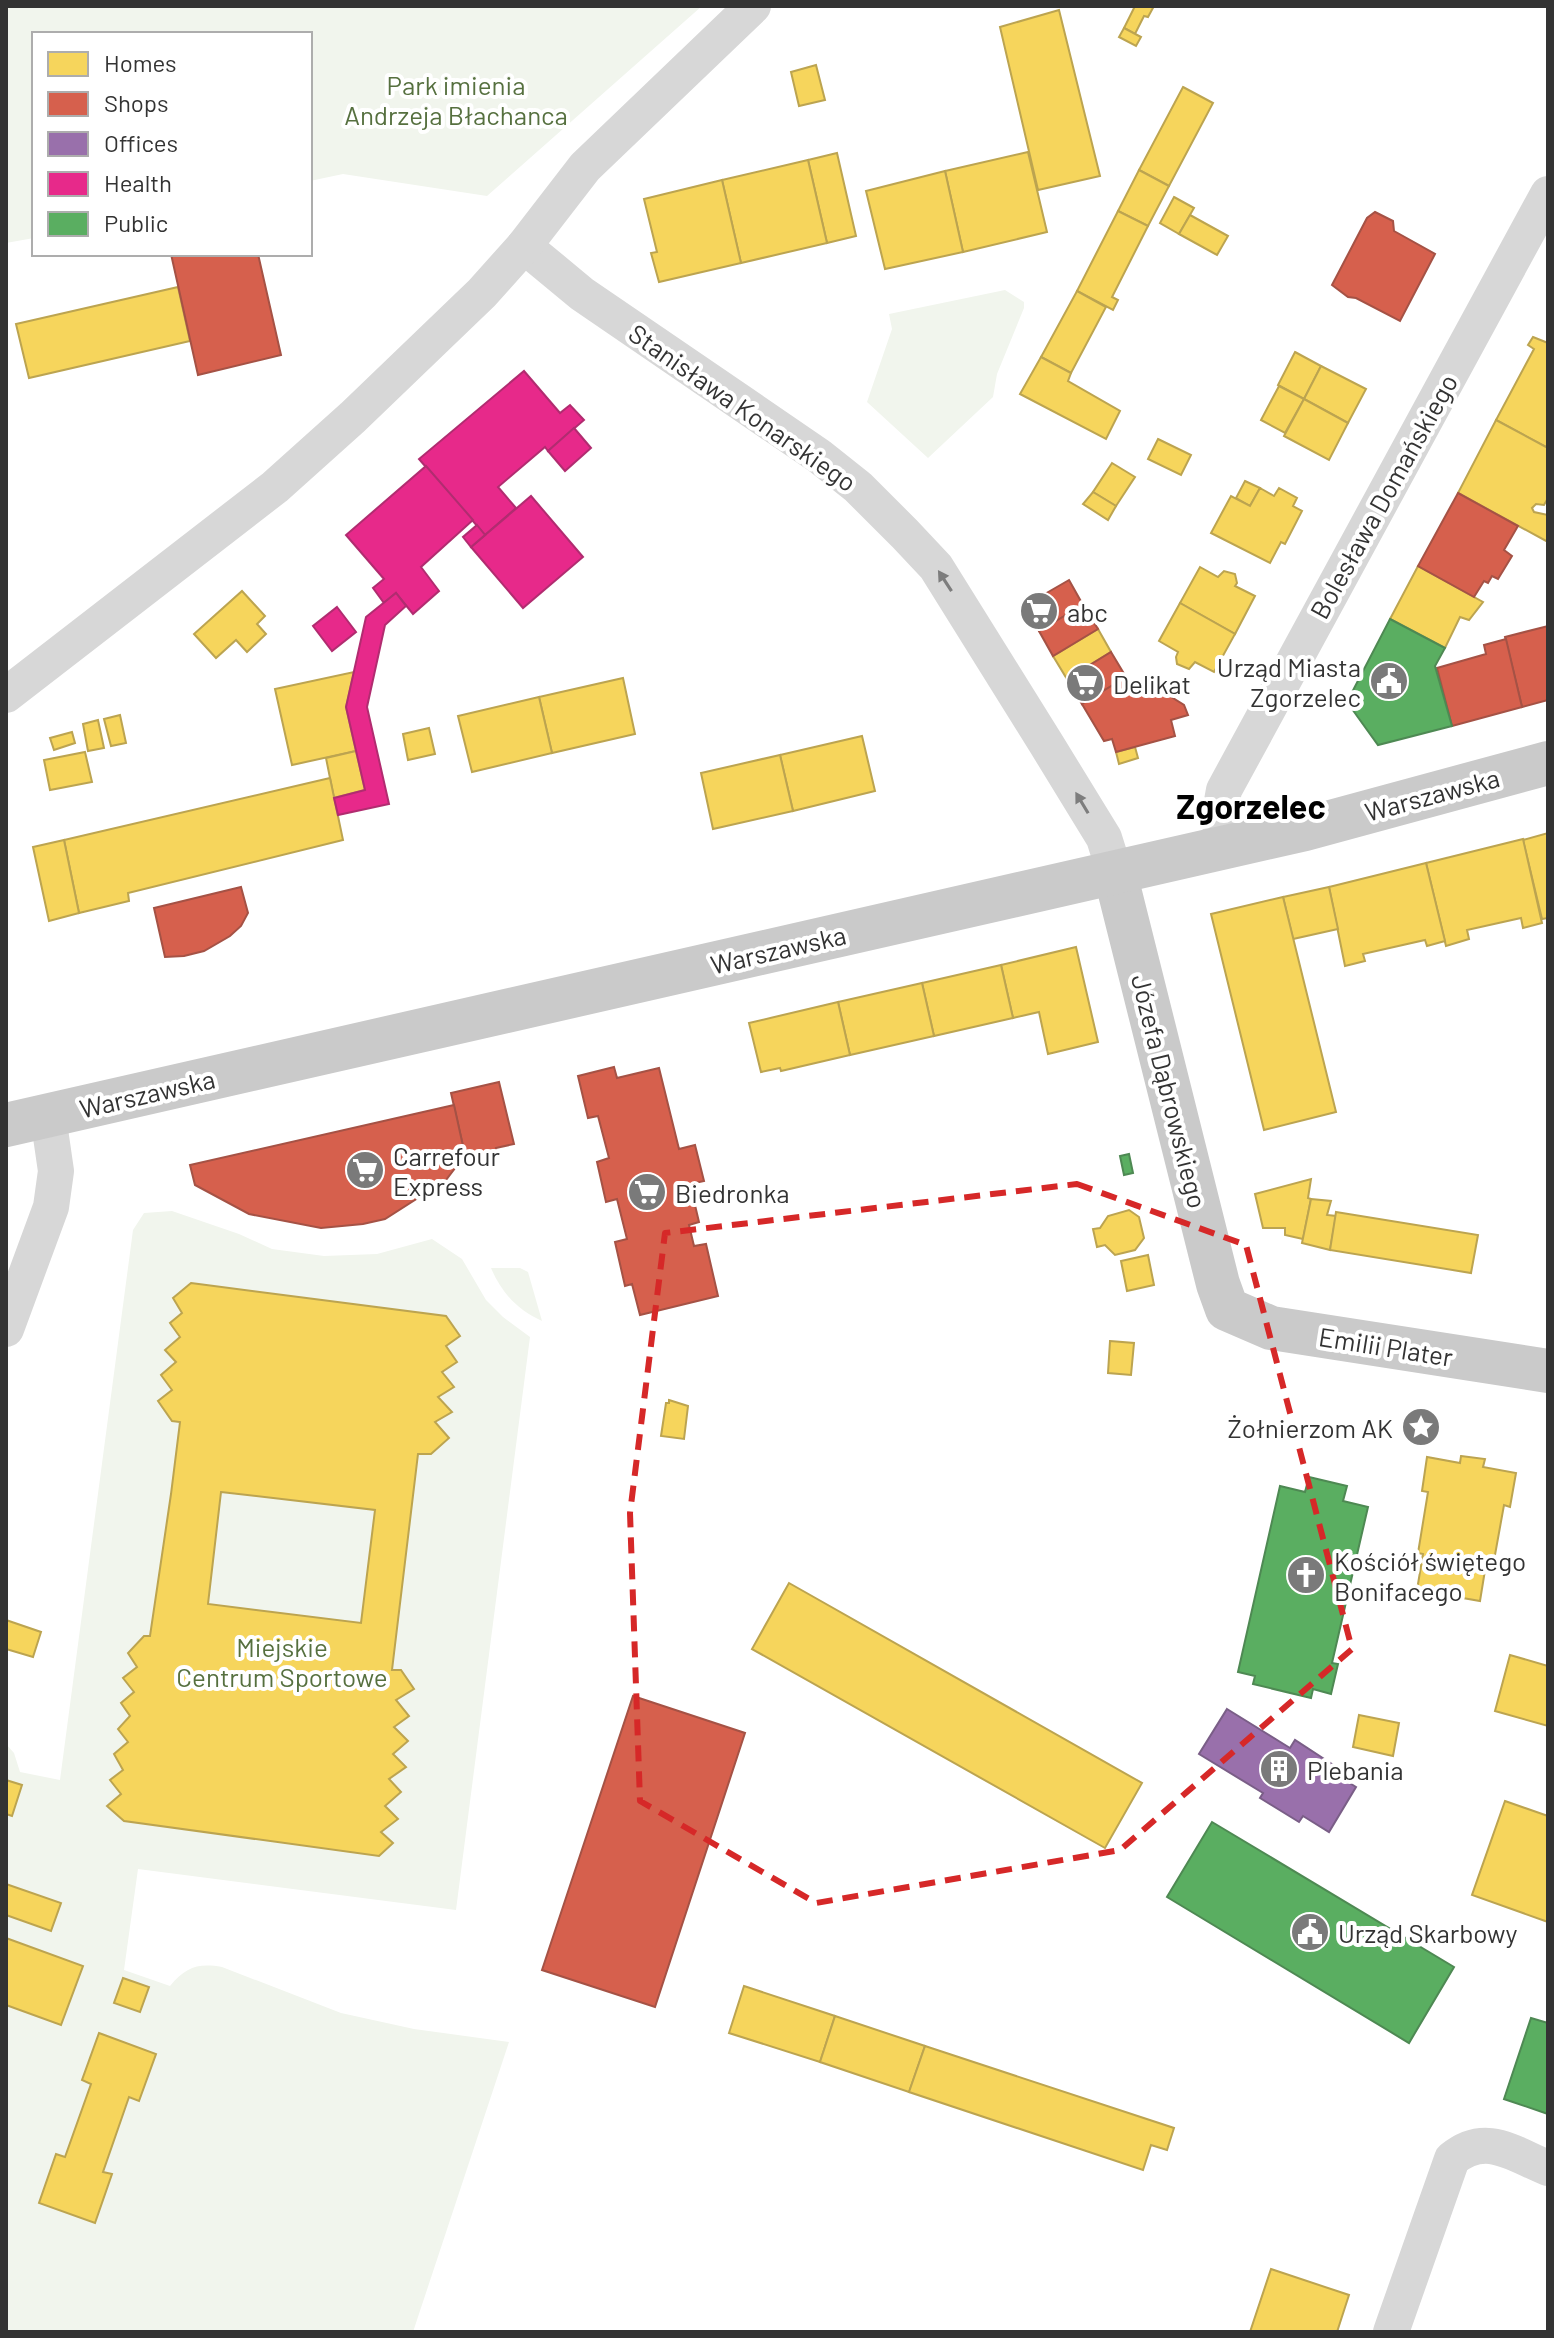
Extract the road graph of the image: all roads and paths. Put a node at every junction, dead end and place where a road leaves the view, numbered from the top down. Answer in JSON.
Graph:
{"nodes":[{"id":1,"x":753,"y":6,"type":"edge"},
{"id":2,"x":1548,"y":194,"type":"edge"},
{"id":3,"x":524,"y":246,"type":"junction"},
{"id":4,"x":6,"y":695,"type":"edge"},
{"id":5,"x":1548,"y":763,"type":"edge"},
{"id":6,"x":1224,"y":847,"type":"junction"},
{"id":7,"x":1115,"y":873,"type":"junction"},
{"id":8,"x":48,"y":1116,"type":"junction"},
{"id":9,"x":6,"y":1125,"type":"edge"},
{"id":10,"x":1227,"y":1309,"type":"joint"},
{"id":11,"x":6,"y":1329,"type":"edge"},
{"id":12,"x":1548,"y":1371,"type":"edge"},
{"id":13,"x":1548,"y":2168,"type":"edge"},
{"id":14,"x":1391,"y":2332,"type":"edge"}],
"edges":[{"from":1,"to":3,"type":"street"},
{"from":2,"to":6,"type":"street","name":"Bolesława Domańskiego"},
{"from":3,"to":4,"type":"street"},
{"from":7,"to":3,"type":"street","name":"Stanisława Konarskiego","one_way":true},
{"from":5,"to":6,"type":"main road","name":"Warszawska"},
{"from":6,"to":7,"type":"main road","name":"Warszawska"},
{"from":7,"to":8,"type":"main road","name":"Warszawska"},
{"from":7,"to":10,"type":"main road","name":"Józefa Dąbrowskiego"},
{"from":8,"to":9,"type":"main road","name":"Warszawska"},
{"from":8,"to":11,"type":"street"},
{"from":10,"to":12,"type":"main road","name":"Emilii Plater"},
{"from":13,"to":14,"type":"street"}]}
